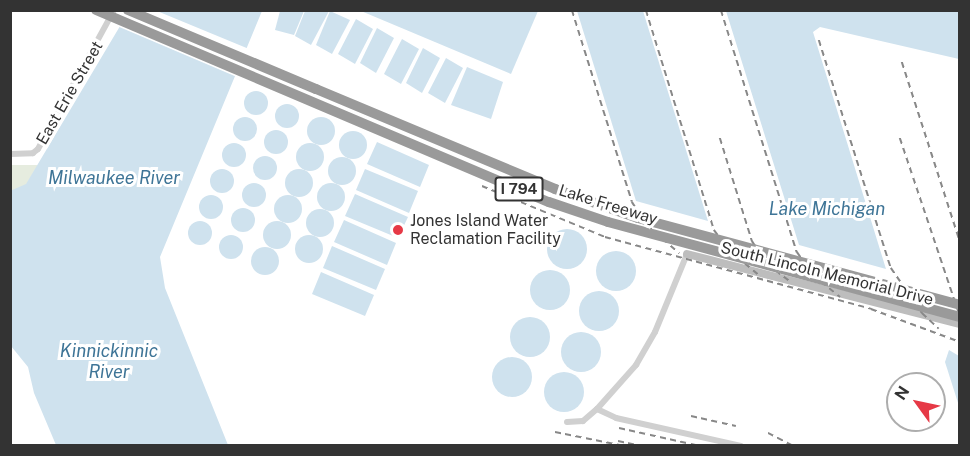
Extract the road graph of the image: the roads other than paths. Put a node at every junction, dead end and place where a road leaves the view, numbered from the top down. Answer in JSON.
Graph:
{"nodes":[{"id":1,"x":96,"y":10,"type":"edge"},
{"id":2,"x":114,"y":10,"type":"edge"},
{"id":3,"x":128,"y":10,"type":"edge"},
{"id":4,"x":10,"y":154,"type":"edge"},
{"id":5,"x":687,"y":254,"type":"joint"},
{"id":6,"x":960,"y":305,"type":"edge"},
{"id":7,"x":960,"y":317,"type":"edge"},
{"id":8,"x":960,"y":324,"type":"edge"},
{"id":9,"x":597,"y":409,"type":"junction"},
{"id":10,"x":567,"y":422,"type":"dead end"},
{"id":11,"x":741,"y":446,"type":"edge"}],
"edges":[{"from":1,"to":7,"type":"highway","name":"Lake Freeway","number":"I 794","bridge":true},
{"from":2,"to":4,"type":"street","name":"East Erie Street"},
{"from":3,"to":6,"type":"highway","name":"Lake Freeway","number":"I 794","bridge":true},
{"from":5,"to":8,"type":"street","name":"South Lincoln Memorial Drive"},
{"from":5,"to":9,"type":"street"},
{"from":9,"to":10,"type":"street"},
{"from":9,"to":11,"type":"street"}]}
